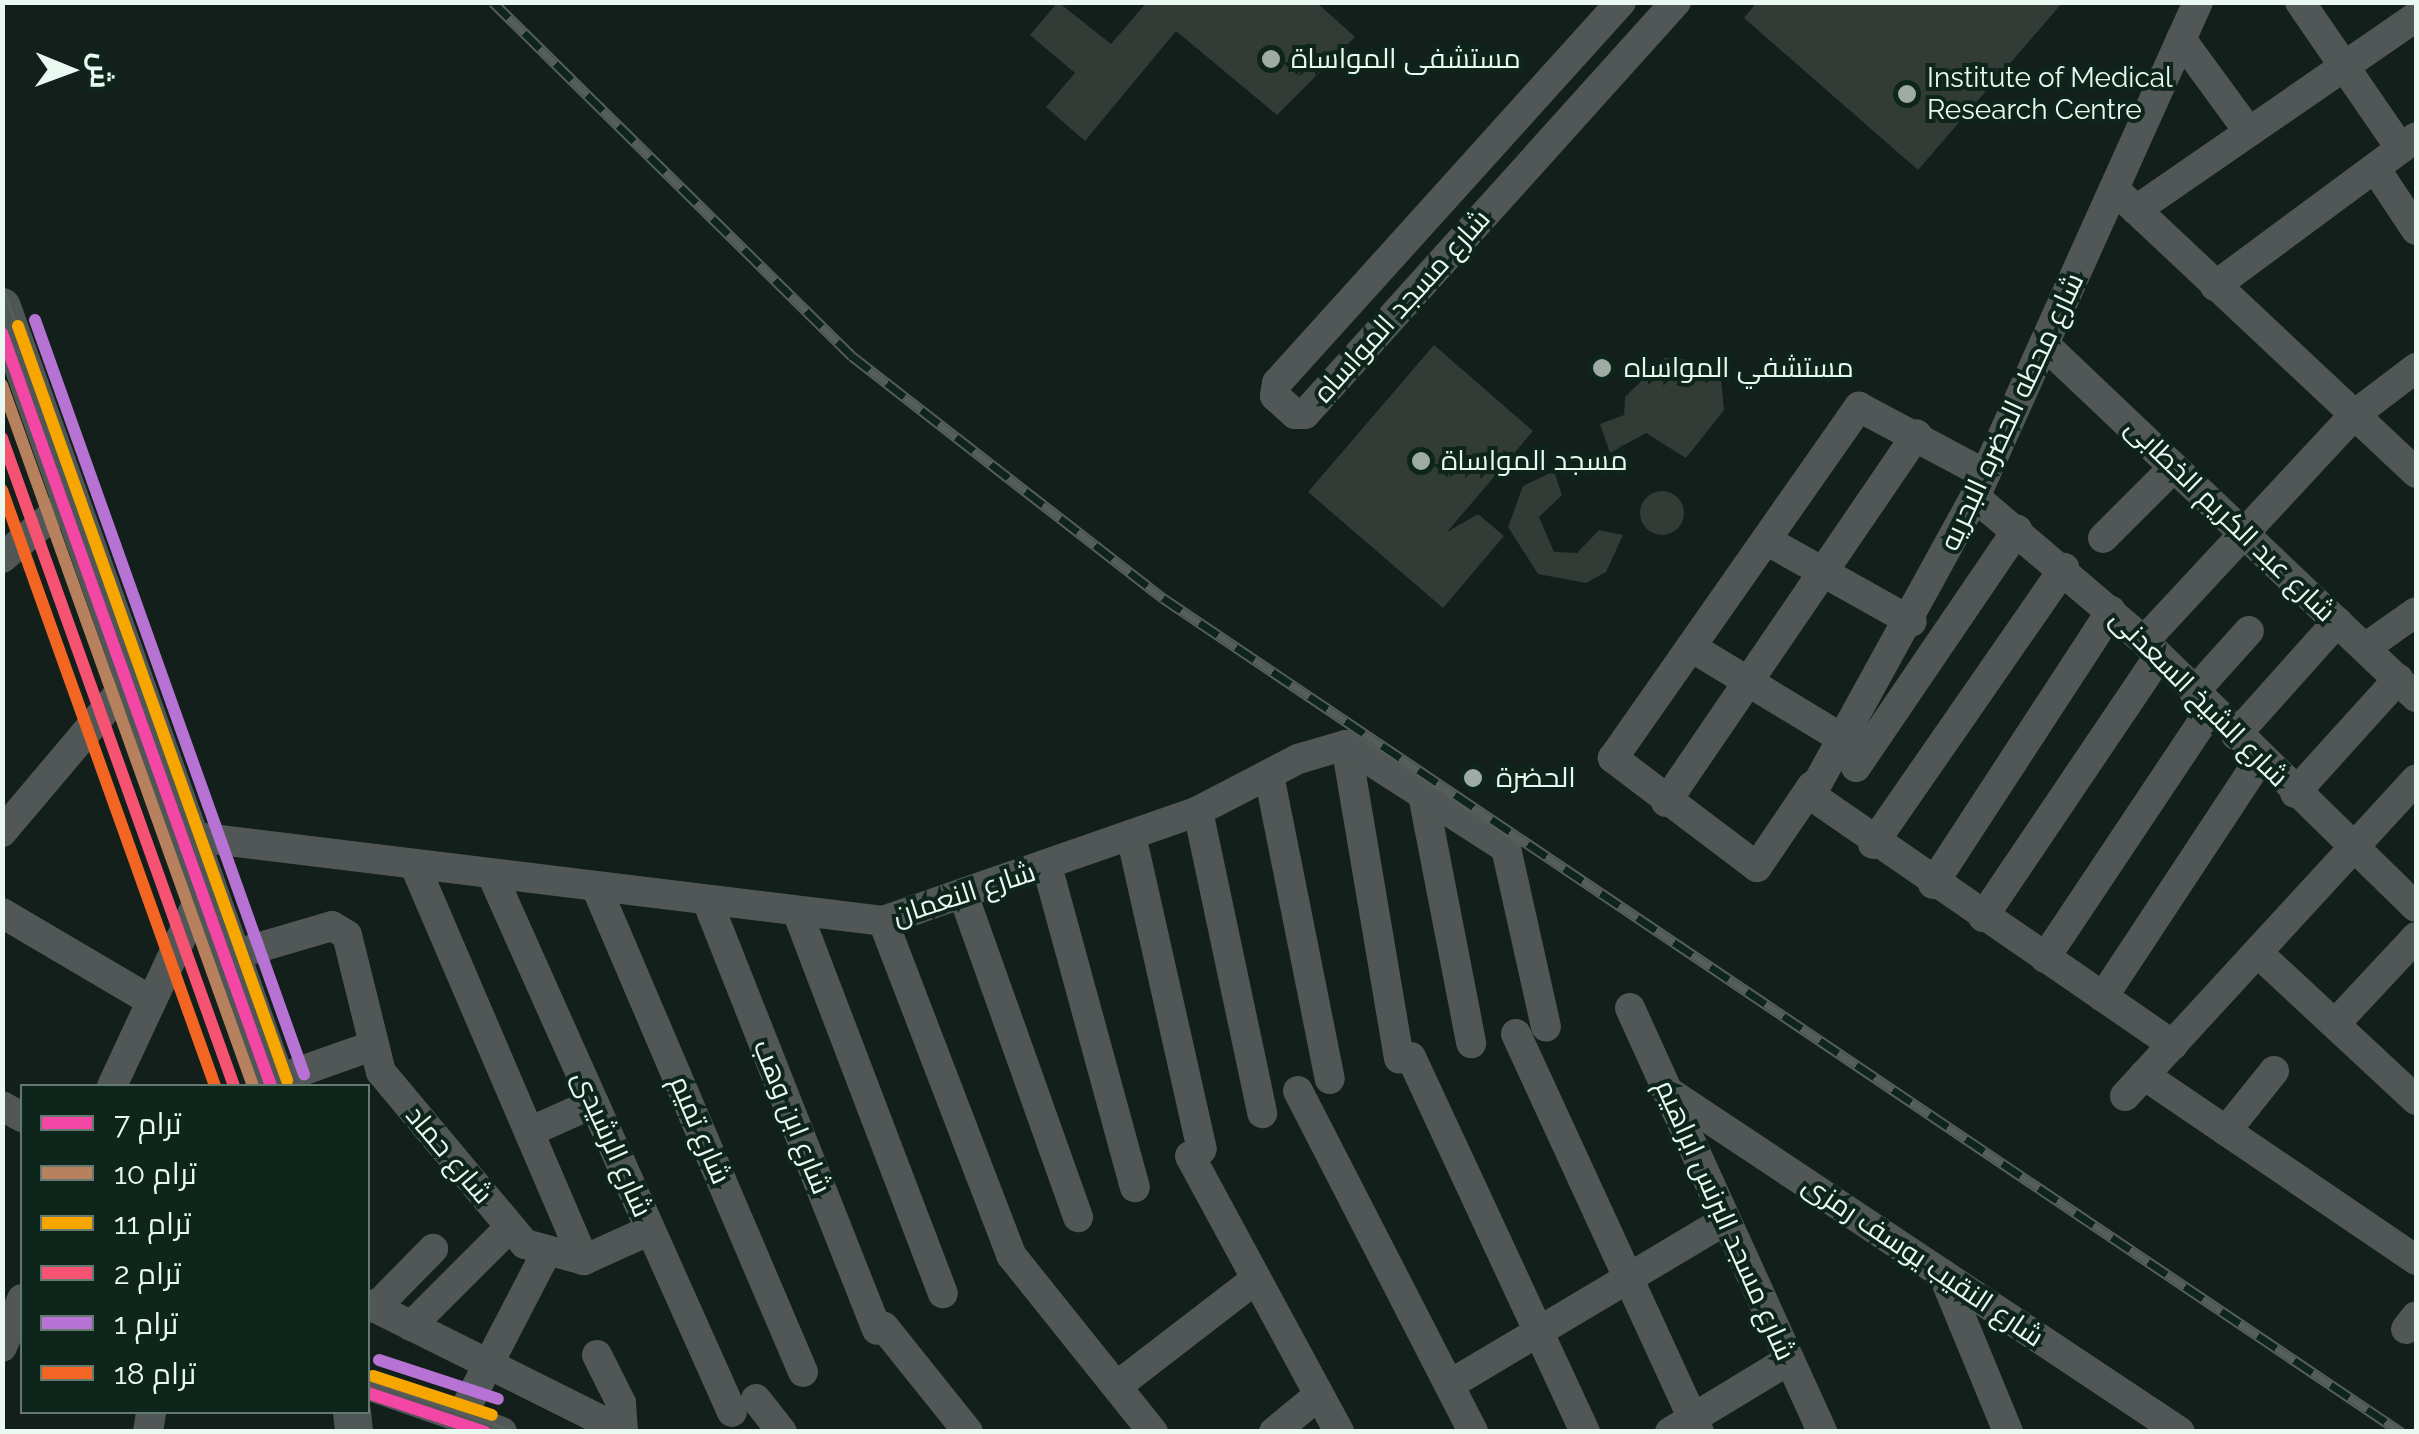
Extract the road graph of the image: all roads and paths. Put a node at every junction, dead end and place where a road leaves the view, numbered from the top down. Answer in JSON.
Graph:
{"nodes":[{"id":1,"x":1676,"y":2,"type":"edge"},
{"id":2,"x":2198,"y":2,"type":"edge"},
{"id":3,"x":2300,"y":2,"type":"edge"},
{"id":4,"x":1612,"y":6,"type":"edge"},
{"id":5,"x":2416,"y":17,"type":"edge"},
{"id":6,"x":2181,"y":39,"type":"junction"},
{"id":7,"x":1642,"y":40,"type":"junction"},
{"id":8,"x":2344,"y":67,"type":"junction"},
{"id":9,"x":2249,"y":132,"type":"junction"},
{"id":10,"x":2409,"y":143,"type":"edge"},
{"id":11,"x":2375,"y":168,"type":"junction"},
{"id":12,"x":2125,"y":200,"type":"junction"},
{"id":13,"x":2416,"y":230,"type":"edge"},
{"id":14,"x":2216,"y":286,"type":"junction"},
{"id":15,"x":3,"y":310,"type":"edge"},
{"id":16,"x":2044,"y":344,"type":"junction"},
{"id":17,"x":2416,"y":368,"type":"edge"},
{"id":18,"x":2354,"y":415,"type":"junction"},
{"id":19,"x":1918,"y":434,"type":"junction"},
{"id":20,"x":2174,"y":467,"type":"junction"},
{"id":21,"x":2416,"y":474,"type":"edge"},
{"id":22,"x":1980,"y":486,"type":"junction"},
{"id":23,"x":70,"y":500,"type":"junction"},
{"id":24,"x":2016,"y":530,"type":"junction"},
{"id":25,"x":2240,"y":530,"type":"junction"},
{"id":26,"x":2103,"y":538,"type":"dead end"},
{"id":27,"x":1766,"y":540,"type":"junction"},
{"id":28,"x":2,"y":558,"type":"edge"},
{"id":29,"x":2064,"y":568,"type":"junction"},
{"id":30,"x":1823,"y":572,"type":"junction"},
{"id":31,"x":2111,"y":611,"type":"junction"},
{"id":32,"x":2416,"y":612,"type":"edge"},
{"id":33,"x":1912,"y":622,"type":"junction"},
{"id":34,"x":2337,"y":622,"type":"junction"},
{"id":35,"x":2249,"y":632,"type":"dead end"},
{"id":36,"x":1691,"y":646,"type":"junction"},
{"id":37,"x":2365,"y":648,"type":"junction"},
{"id":38,"x":2151,"y":649,"type":"junction"},
{"id":39,"x":132,"y":678,"type":"junction"},
{"id":40,"x":1748,"y":681,"type":"junction"},
{"id":41,"x":2407,"y":688,"type":"edge"},
{"id":42,"x":2202,"y":701,"type":"junction"},
{"id":43,"x":2236,"y":735,"type":"junction"},
{"id":44,"x":1841,"y":738,"type":"junction"},
{"id":45,"x":1346,"y":745,"type":"junction"},
{"id":46,"x":2260,"y":759,"type":"junction"},
{"id":47,"x":1856,"y":767,"type":"dead end"},
{"id":48,"x":1269,"y":775,"type":"junction"},
{"id":49,"x":2416,"y":780,"type":"edge"},
{"id":50,"x":1422,"y":790,"type":"junction"},
{"id":51,"x":2296,"y":793,"type":"junction"},
{"id":52,"x":1816,"y":797,"type":"junction"},
{"id":53,"x":1666,"y":802,"type":"junction"},
{"id":54,"x":1198,"y":811,"type":"junction"},
{"id":55,"x":2,"y":832,"type":"edge"},
{"id":56,"x":187,"y":836,"type":"junction"},
{"id":57,"x":1132,"y":836,"type":"junction"},
{"id":58,"x":1873,"y":844,"type":"junction"},
{"id":59,"x":2354,"y":848,"type":"junction"},
{"id":60,"x":415,"y":866,"type":"junction"},
{"id":61,"x":1047,"y":866,"type":"junction"},
{"id":62,"x":492,"y":875,"type":"junction"},
{"id":63,"x":1933,"y":884,"type":"junction"},
{"id":64,"x":206,"y":887,"type":"junction"},
{"id":65,"x":597,"y":889,"type":"junction"},
{"id":66,"x":964,"y":897,"type":"junction"},
{"id":67,"x":708,"y":903,"type":"junction"},
{"id":68,"x":2416,"y":907,"type":"edge"},
{"id":69,"x":2,"y":913,"type":"edge"},
{"id":70,"x":798,"y":914,"type":"junction"},
{"id":71,"x":1983,"y":917,"type":"junction"},
{"id":72,"x":883,"y":921,"type":"junction"},
{"id":73,"x":2416,"y":937,"type":"edge"},
{"id":74,"x":2258,"y":953,"type":"junction"},
{"id":75,"x":230,"y":956,"type":"junction"},
{"id":76,"x":2045,"y":958,"type":"junction"},
{"id":77,"x":2104,"y":996,"type":"junction"},
{"id":78,"x":148,"y":998,"type":"junction"},
{"id":79,"x":1630,"y":1008,"type":"dead end"},
{"id":80,"x":2335,"y":1024,"type":"junction"},
{"id":81,"x":1471,"y":1044,"type":"dead end"},
{"id":82,"x":2173,"y":1045,"type":"junction"},
{"id":83,"x":372,"y":1046,"type":"junction"},
{"id":84,"x":2274,"y":1071,"type":"dead end"},
{"id":85,"x":1330,"y":1079,"type":"dead end"},
{"id":86,"x":2410,"y":1080,"type":"edge"},
{"id":87,"x":277,"y":1083,"type":"edge"},
{"id":88,"x":113,"y":1084,"type":"edge"},
{"id":89,"x":1666,"y":1090,"type":"junction"},
{"id":90,"x":1298,"y":1091,"type":"dead end"},
{"id":91,"x":594,"y":1103,"type":"junction"},
{"id":92,"x":1262,"y":1113,"type":"dead end"},
{"id":93,"x":2226,"y":1131,"type":"junction"},
{"id":94,"x":529,"y":1132,"type":"junction"},
{"id":95,"x":1134,"y":1187,"type":"dead end"},
{"id":96,"x":1078,"y":1218,"type":"dead end"},
{"id":97,"x":1724,"y":1221,"type":"junction"},
{"id":98,"x":510,"y":1227,"type":"junction"},
{"id":99,"x":650,"y":1230,"type":"junction"},
{"id":100,"x":433,"y":1249,"type":"dead end"},
{"id":101,"x":546,"y":1253,"type":"junction"},
{"id":102,"x":584,"y":1260,"type":"junction"},
{"id":103,"x":2416,"y":1260,"type":"edge"},
{"id":104,"x":1943,"y":1274,"type":"junction"},
{"id":105,"x":1256,"y":1279,"type":"junction"},
{"id":106,"x":1626,"y":1282,"type":"junction"},
{"id":107,"x":943,"y":1293,"type":"dead end"},
{"id":108,"x":20,"y":1306,"type":"edge"},
{"id":109,"x":372,"y":1306,"type":"edge"},
{"id":110,"x":411,"y":1326,"type":"junction"},
{"id":111,"x":1536,"y":1334,"type":"junction"},
{"id":112,"x":9,"y":1336,"type":"edge"},
{"id":113,"x":596,"y":1355,"type":"dead end"},
{"id":114,"x":1788,"y":1360,"type":"junction"},
{"id":115,"x":488,"y":1364,"type":"junction"},
{"id":116,"x":803,"y":1372,"type":"dead end"},
{"id":117,"x":1449,"y":1384,"type":"junction"},
{"id":118,"x":1117,"y":1386,"type":"junction"},
{"id":119,"x":370,"y":1387,"type":"edge"},
{"id":120,"x":1319,"y":1395,"type":"junction"},
{"id":121,"x":478,"y":1424,"type":"edge"},
{"id":122,"x":1688,"y":1427,"type":"edge"},
{"id":123,"x":623,"y":1431,"type":"edge"},
{"id":124,"x":782,"y":1432,"type":"edge"},
{"id":125,"x":968,"y":1432,"type":"edge"},
{"id":126,"x":1153,"y":1432,"type":"edge"},
{"id":127,"x":1274,"y":1432,"type":"edge"},
{"id":128,"x":1339,"y":1432,"type":"edge"},
{"id":129,"x":1473,"y":1432,"type":"edge"},
{"id":130,"x":1584,"y":1432,"type":"edge"},
{"id":131,"x":1822,"y":1432,"type":"edge"},
{"id":132,"x":2008,"y":1432,"type":"edge"},
{"id":133,"x":2180,"y":1432,"type":"edge"}],
"edges":[{"from":1,"to":7,"type":"street","name":"شارع مسجد المواساه"},
{"from":2,"to":6,"type":"street","name":"شارع محطه الحضره البحريه"},
{"from":3,"to":8,"type":"street"},
{"from":4,"to":7,"type":"street"},
{"from":4,"to":7,"type":"street","name":"شارع مسجد المواساه"},
{"from":5,"to":8,"type":"street"},
{"from":6,"to":9,"type":"street"},
{"from":6,"to":12,"type":"street","name":"شارع محطه الحضره البحريه"},
{"from":8,"to":9,"type":"street"},
{"from":8,"to":10,"type":"street"},
{"from":9,"to":12,"type":"street"},
{"from":10,"to":11,"type":"street"},
{"from":11,"to":13,"type":"street"},
{"from":11,"to":14,"type":"street"},
{"from":12,"to":14,"type":"street"},
{"from":12,"to":16,"type":"street","name":"شارع محطه الحضره البحريه"},
{"from":14,"to":18,"type":"street"},
{"from":15,"to":23,"type":"main road"},
{"from":16,"to":20,"type":"street","name":"شارع عبد الكريم الخطابى"},
{"from":16,"to":22,"type":"street","name":"شارع محطه الحضره البحريه"},
{"from":17,"to":18,"type":"street"},
{"from":18,"to":21,"type":"street"},
{"from":18,"to":25,"type":"street"},
{"from":19,"to":22,"type":"street","name":"شارع الشيخ السعدنى"},
{"from":19,"to":27,"type":"street","name":"شارع الشيخ السعدنى"},
{"from":19,"to":30,"type":"street"},
{"from":20,"to":25,"type":"street","name":"شارع عبد الكريم الخطابى"},
{"from":20,"to":26,"type":"street"},
{"from":22,"to":24,"type":"street","name":"شارع الشيخ السعدنى"},
{"from":22,"to":33,"type":"street","name":"شارع محطه الحضره البحريه"},
{"from":23,"to":28,"type":"street"},
{"from":23,"to":39,"type":"main road"},
{"from":24,"to":29,"type":"street","name":"شارع الشيخ السعدنى"},
{"from":24,"to":47,"type":"street"},
{"from":25,"to":34,"type":"street","name":"شارع عبد الكريم الخطابى"},
{"from":25,"to":38,"type":"street"},
{"from":27,"to":30,"type":"street"},
{"from":27,"to":36,"type":"street"},
{"from":29,"to":31,"type":"street","name":"شارع الشيخ السعدنى"},
{"from":29,"to":58,"type":"street"},
{"from":30,"to":33,"type":"street"},
{"from":30,"to":40,"type":"street"},
{"from":31,"to":38,"type":"street","name":"شارع الشيخ السعدنى"},
{"from":31,"to":63,"type":"street"},
{"from":32,"to":37,"type":"street"},
{"from":33,"to":44,"type":"street","name":"شارع محطه الحضره البحريه"},
{"from":34,"to":37,"type":"street","name":"شارع عبد الكريم الخطابى"},
{"from":34,"to":43,"type":"street"},
{"from":35,"to":42,"type":"street"},
{"from":36,"to":40,"type":"street"},
{"from":36,"to":53,"type":"street"},
{"from":37,"to":41,"type":"street","name":"شارع عبد الكريم الخطابى"},
{"from":38,"to":42,"type":"street","name":"شارع الشيخ السعدنى"},
{"from":38,"to":71,"type":"street"},
{"from":39,"to":55,"type":"street"},
{"from":39,"to":56,"type":"main road"},
{"from":40,"to":44,"type":"street"},
{"from":40,"to":53,"type":"street"},
{"from":41,"to":51,"type":"street"},
{"from":42,"to":43,"type":"street","name":"شارع الشيخ السعدنى"},
{"from":42,"to":76,"type":"street"},
{"from":43,"to":46,"type":"street","name":"شارع الشيخ السعدنى"},
{"from":44,"to":52,"type":"street","name":"شارع محطه الحضره البحريه"},
{"from":45,"to":48,"type":"street","name":"شارع النعمان"},
{"from":45,"to":50,"type":"street"},
{"from":45,"to":111,"type":"street"},
{"from":46,"to":51,"type":"street","name":"شارع الشيخ السعدنى"},
{"from":46,"to":77,"type":"street"},
{"from":48,"to":54,"type":"street","name":"شارع النعمان"},
{"from":48,"to":85,"type":"street"},
{"from":49,"to":59,"type":"street"},
{"from":50,"to":81,"type":"street"},
{"from":50,"to":106,"type":"street"},
{"from":51,"to":59,"type":"street","name":"شارع الشيخ السعدنى"},
{"from":52,"to":53,"type":"street","name":"شارع محطه الحضره البحريه"},
{"from":52,"to":58,"type":"street"},
{"from":54,"to":57,"type":"street","name":"شارع النعمان"},
{"from":54,"to":92,"type":"street"},
{"from":56,"to":60,"type":"street","name":"شارع النعمان"},
{"from":56,"to":64,"type":"main road"},
{"from":57,"to":61,"type":"street","name":"شارع النعمان"},
{"from":57,"to":105,"type":"street"},
{"from":58,"to":63,"type":"street"},
{"from":59,"to":68,"type":"street","name":"شارع الشيخ السعدنى"},
{"from":59,"to":74,"type":"street"},
{"from":60,"to":62,"type":"street","name":"شارع النعمان"},
{"from":60,"to":94,"type":"street"},
{"from":61,"to":66,"type":"street","name":"شارع النعمان"},
{"from":61,"to":95,"type":"street"},
{"from":62,"to":65,"type":"street","name":"شارع النعمان"},
{"from":62,"to":91,"type":"street","name":"شارع الرشيدى"},
{"from":63,"to":71,"type":"street"},
{"from":64,"to":75,"type":"main road"},
{"from":64,"to":78,"type":"street"},
{"from":65,"to":67,"type":"street","name":"شارع النعمان"},
{"from":65,"to":116,"type":"street","name":"شارع تميم"},
{"from":66,"to":72,"type":"street","name":"شارع النعمان"},
{"from":66,"to":96,"type":"street"},
{"from":67,"to":70,"type":"street","name":"شارع النعمان"},
{"from":67,"to":125,"type":"street","name":"شارع ابن وهب"},
{"from":69,"to":78,"type":"street"},
{"from":70,"to":72,"type":"street","name":"شارع النعمان"},
{"from":70,"to":107,"type":"street"},
{"from":71,"to":76,"type":"street"},
{"from":72,"to":118,"type":"street"},
{"from":73,"to":80,"type":"street"},
{"from":74,"to":80,"type":"street"},
{"from":74,"to":82,"type":"street"},
{"from":75,"to":83,"type":"street","name":"شارع حماد"},
{"from":75,"to":87,"type":"main road"},
{"from":76,"to":77,"type":"street"},
{"from":77,"to":82,"type":"street"},
{"from":78,"to":88,"type":"street"},
{"from":79,"to":89,"type":"street","name":"شارع مسجد البرنس ابراهيم"},
{"from":80,"to":86,"type":"street"},
{"from":82,"to":93,"type":"street"},
{"from":83,"to":87,"type":"street"},
{"from":83,"to":98,"type":"street","name":"شارع حماد"},
{"from":84,"to":93,"type":"street"},
{"from":89,"to":97,"type":"street","name":"شارع مسجد البرنس ابراهيم"},
{"from":89,"to":104,"type":"street","name":"شارع النقيب يوسف رمزى"},
{"from":90,"to":117,"type":"street"},
{"from":91,"to":94,"type":"street"},
{"from":91,"to":99,"type":"street","name":"شارع الرشيدى"},
{"from":93,"to":103,"type":"street"},
{"from":94,"to":102,"type":"street"},
{"from":97,"to":106,"type":"street"},
{"from":97,"to":114,"type":"street","name":"شارع مسجد البرنس ابراهيم"},
{"from":98,"to":101,"type":"street","name":"شارع حماد"},
{"from":98,"to":110,"type":"street"},
{"from":99,"to":102,"type":"street"},
{"from":99,"to":124,"type":"street","name":"شارع الرشيدى"},
{"from":100,"to":109,"type":"street"},
{"from":101,"to":102,"type":"street","name":"شارع حماد"},
{"from":101,"to":115,"type":"street"},
{"from":104,"to":132,"type":"street"},
{"from":104,"to":133,"type":"street","name":"شارع النقيب يوسف رمزى"},
{"from":105,"to":118,"type":"street"},
{"from":105,"to":120,"type":"street"},
{"from":106,"to":111,"type":"street"},
{"from":106,"to":122,"type":"street"},
{"from":108,"to":112,"type":"street"},
{"from":109,"to":110,"type":"street"},
{"from":110,"to":115,"type":"street"},
{"from":111,"to":117,"type":"street"},
{"from":111,"to":130,"type":"street"},
{"from":113,"to":123,"type":"street"},
{"from":114,"to":122,"type":"street"},
{"from":114,"to":131,"type":"street","name":"شارع مسجد البرنس ابراهيم"},
{"from":115,"to":121,"type":"street"},
{"from":115,"to":123,"type":"street"},
{"from":117,"to":129,"type":"street"},
{"from":118,"to":126,"type":"street"},
{"from":119,"to":121,"type":"street"},
{"from":120,"to":127,"type":"street"},
{"from":120,"to":128,"type":"street"}]}
